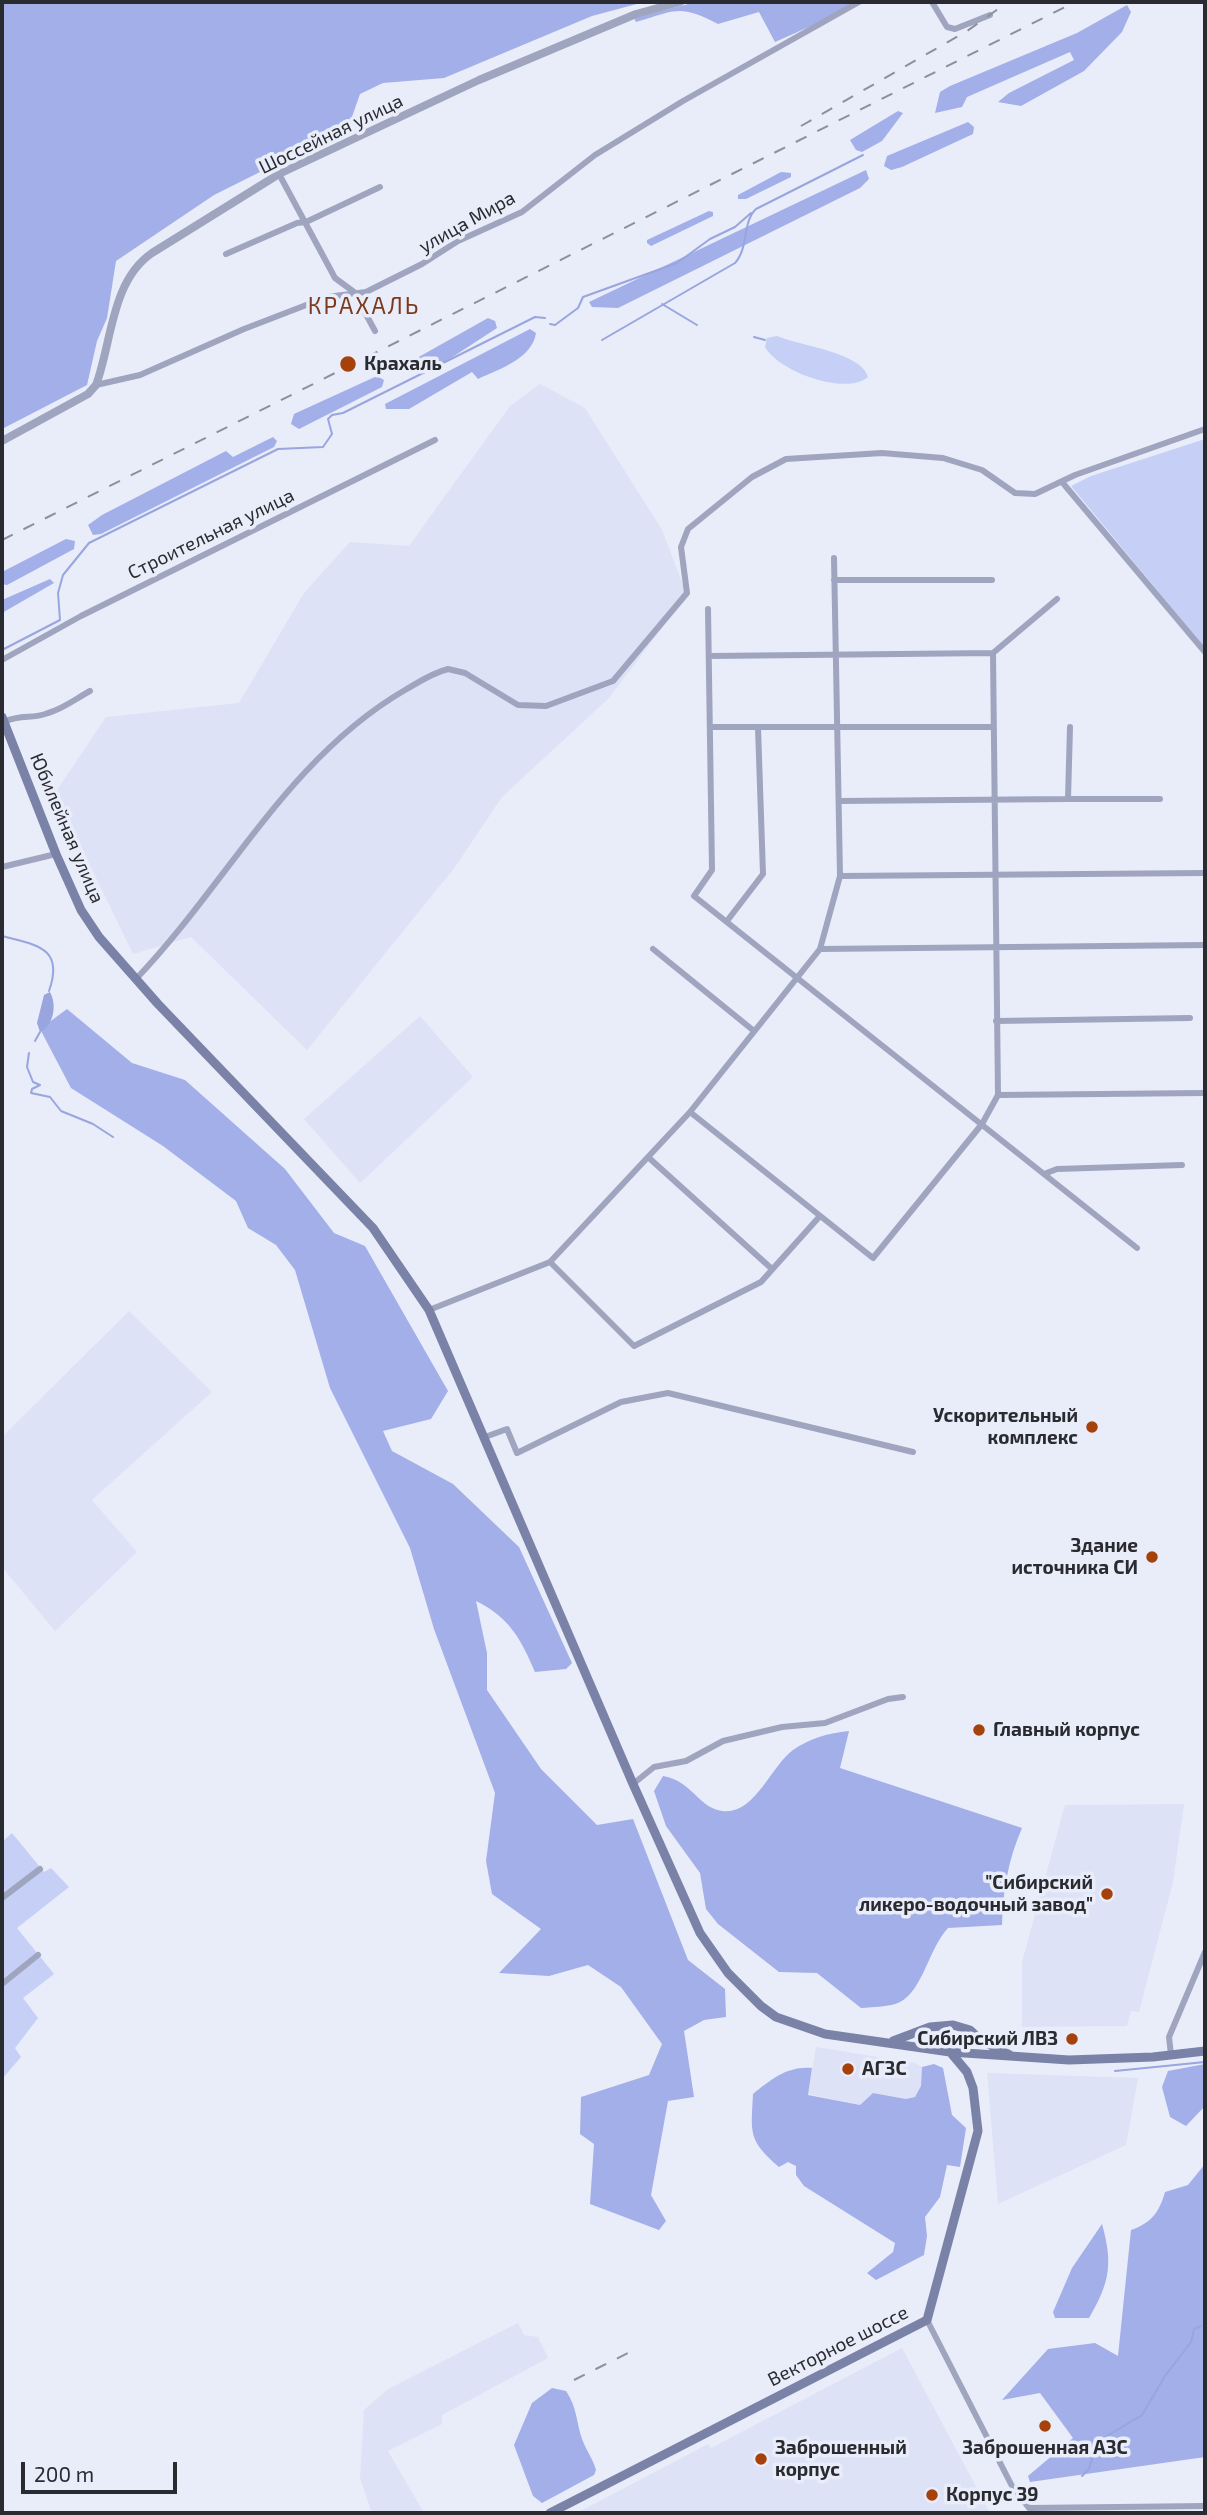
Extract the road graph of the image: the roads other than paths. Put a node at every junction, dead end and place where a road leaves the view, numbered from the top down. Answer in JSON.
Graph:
{"nodes":[{"id":1,"x":680,"y":2,"type":"edge"},
{"id":2,"x":859,"y":2,"type":"edge"},
{"id":3,"x":932,"y":2,"type":"edge"},
{"id":4,"x":990,"y":15,"type":"dead end"},
{"id":5,"x":279,"y":174,"type":"junction"},
{"id":6,"x":380,"y":187,"type":"dead end"},
{"id":7,"x":306,"y":222,"type":"junction"},
{"id":8,"x":226,"y":254,"type":"dead end"},
{"id":9,"x":354,"y":292,"type":"junction"},
{"id":10,"x":375,"y":331,"type":"dead end"},
{"id":11,"x":96,"y":385,"type":"junction"},
{"id":12,"x":1205,"y":429,"type":"edge"},
{"id":13,"x":435,"y":440,"type":"dead end"},
{"id":14,"x":2,"y":441,"type":"edge"},
{"id":15,"x":1062,"y":482,"type":"junction"},
{"id":16,"x":834,"y":558,"type":"dead end"},
{"id":17,"x":834,"y":580,"type":"junction"},
{"id":18,"x":992,"y":580,"type":"dead end"},
{"id":19,"x":1057,"y":599,"type":"dead end"},
{"id":20,"x":708,"y":609,"type":"dead end"},
{"id":21,"x":1205,"y":652,"type":"edge"},
{"id":22,"x":993,"y":653,"type":"junction"},
{"id":23,"x":836,"y":654,"type":"junction"},
{"id":24,"x":710,"y":656,"type":"junction"},
{"id":25,"x":2,"y":660,"type":"edge"},
{"id":26,"x":90,"y":691,"type":"dead end"},
{"id":27,"x":3,"y":720,"type":"edge"},
{"id":28,"x":837,"y":726,"type":"junction"},
{"id":29,"x":711,"y":727,"type":"junction"},
{"id":30,"x":992,"y":727,"type":"junction"},
{"id":31,"x":1070,"y":727,"type":"dead end"},
{"id":32,"x":758,"y":728,"type":"junction"},
{"id":33,"x":1068,"y":799,"type":"junction"},
{"id":34,"x":1160,"y":799,"type":"dead end"},
{"id":35,"x":994,"y":800,"type":"junction"},
{"id":36,"x":839,"y":801,"type":"junction"},
{"id":37,"x":56,"y":854,"type":"junction"},
{"id":38,"x":2,"y":867,"type":"edge"},
{"id":39,"x":995,"y":873,"type":"junction"},
{"id":40,"x":1205,"y":873,"type":"edge"},
{"id":41,"x":840,"y":876,"type":"junction"},
{"id":42,"x":727,"y":921,"type":"junction"},
{"id":43,"x":1205,"y":945,"type":"edge"},
{"id":44,"x":995,"y":947,"type":"junction"},
{"id":45,"x":653,"y":949,"type":"dead end"},
{"id":46,"x":820,"y":949,"type":"junction"},
{"id":47,"x":797,"y":976,"type":"junction"},
{"id":48,"x":136,"y":979,"type":"junction"},
{"id":49,"x":1190,"y":1018,"type":"dead end"},
{"id":50,"x":996,"y":1021,"type":"junction"},
{"id":51,"x":754,"y":1031,"type":"junction"},
{"id":52,"x":1205,"y":1093,"type":"edge"},
{"id":53,"x":998,"y":1095,"type":"junction"},
{"id":54,"x":690,"y":1112,"type":"junction"},
{"id":55,"x":982,"y":1124,"type":"junction"},
{"id":56,"x":648,"y":1157,"type":"junction"},
{"id":57,"x":1182,"y":1165,"type":"dead end"},
{"id":58,"x":1044,"y":1174,"type":"junction"},
{"id":59,"x":820,"y":1216,"type":"junction"},
{"id":60,"x":1137,"y":1248,"type":"dead end"},
{"id":61,"x":550,"y":1262,"type":"junction"},
{"id":62,"x":772,"y":1269,"type":"junction"},
{"id":63,"x":429,"y":1310,"type":"junction"},
{"id":64,"x":485,"y":1437,"type":"junction"},
{"id":65,"x":913,"y":1452,"type":"dead end"},
{"id":66,"x":903,"y":1697,"type":"dead end"},
{"id":67,"x":633,"y":1784,"type":"junction"},
{"id":68,"x":40,"y":1869,"type":"dead end"},
{"id":69,"x":2,"y":1898,"type":"edge"},
{"id":70,"x":1205,"y":1952,"type":"edge"},
{"id":71,"x":38,"y":1955,"type":"dead end"},
{"id":72,"x":2,"y":1984,"type":"edge"},
{"id":73,"x":914,"y":2036,"type":"junction"},
{"id":74,"x":982,"y":2041,"type":"junction"},
{"id":75,"x":888,"y":2043,"type":"junction"},
{"id":76,"x":920,"y":2048,"type":"junction"},
{"id":77,"x":1205,"y":2051,"type":"edge"},
{"id":78,"x":950,"y":2052,"type":"junction"},
{"id":79,"x":977,"y":2055,"type":"junction"},
{"id":80,"x":1171,"y":2055,"type":"junction"},
{"id":81,"x":1012,"y":2057,"type":"junction"},
{"id":82,"x":967,"y":2072,"type":"junction"},
{"id":83,"x":927,"y":2320,"type":"junction"},
{"id":84,"x":1205,"y":2506,"type":"edge"},
{"id":85,"x":1028,"y":2510,"type":"edge"},
{"id":86,"x":550,"y":2513,"type":"edge"}],
"edges":[{"from":1,"to":5,"type":"street","name":"Шоссейная улица"},
{"from":2,"to":9,"type":"street","name":"улица Мира"},
{"from":3,"to":4,"type":"street"},
{"from":5,"to":7,"type":"street"},
{"from":5,"to":11,"type":"street","name":"Шоссейная улица"},
{"from":6,"to":7,"type":"street"},
{"from":7,"to":8,"type":"street"},
{"from":7,"to":9,"type":"street"},
{"from":9,"to":10,"type":"street"},
{"from":9,"to":11,"type":"street","name":"улица Мира"},
{"from":11,"to":14,"type":"street","name":"Шоссейная улица"},
{"from":12,"to":15,"type":"street"},
{"from":13,"to":25,"type":"street","name":"Строительная улица"},
{"from":15,"to":21,"type":"street"},
{"from":15,"to":48,"type":"street"},
{"from":16,"to":17,"type":"street"},
{"from":17,"to":18,"type":"street"},
{"from":17,"to":23,"type":"street"},
{"from":19,"to":22,"type":"street"},
{"from":20,"to":24,"type":"street"},
{"from":22,"to":23,"type":"street"},
{"from":22,"to":30,"type":"street"},
{"from":23,"to":24,"type":"street"},
{"from":23,"to":28,"type":"street"},
{"from":24,"to":29,"type":"street"},
{"from":26,"to":27,"type":"street"},
{"from":27,"to":37,"type":"main road","name":"Юбилейная улица"},
{"from":28,"to":30,"type":"street"},
{"from":28,"to":32,"type":"street"},
{"from":28,"to":36,"type":"street"},
{"from":29,"to":32,"type":"street"},
{"from":29,"to":42,"type":"street"},
{"from":30,"to":35,"type":"street"},
{"from":31,"to":33,"type":"street"},
{"from":32,"to":42,"type":"street"},
{"from":33,"to":34,"type":"street"},
{"from":33,"to":35,"type":"street"},
{"from":35,"to":36,"type":"street"},
{"from":35,"to":39,"type":"street"},
{"from":36,"to":41,"type":"street"},
{"from":37,"to":38,"type":"street"},
{"from":37,"to":48,"type":"main road","name":"Юбилейная улица"},
{"from":39,"to":40,"type":"street"},
{"from":39,"to":41,"type":"street"},
{"from":39,"to":44,"type":"street"},
{"from":41,"to":46,"type":"street"},
{"from":42,"to":47,"type":"street"},
{"from":43,"to":44,"type":"street"},
{"from":44,"to":46,"type":"street"},
{"from":44,"to":50,"type":"street"},
{"from":45,"to":51,"type":"street"},
{"from":46,"to":47,"type":"street"},
{"from":47,"to":51,"type":"street"},
{"from":47,"to":55,"type":"street"},
{"from":48,"to":63,"type":"main road","name":"Юбилейная улица"},
{"from":49,"to":50,"type":"street"},
{"from":50,"to":53,"type":"street"},
{"from":51,"to":54,"type":"street"},
{"from":52,"to":53,"type":"street"},
{"from":53,"to":55,"type":"street"},
{"from":54,"to":56,"type":"street"},
{"from":54,"to":59,"type":"street"},
{"from":55,"to":58,"type":"street"},
{"from":55,"to":59,"type":"street"},
{"from":56,"to":61,"type":"street"},
{"from":56,"to":62,"type":"street"},
{"from":57,"to":58,"type":"street"},
{"from":58,"to":60,"type":"street"},
{"from":59,"to":62,"type":"street"},
{"from":61,"to":62,"type":"street"},
{"from":61,"to":63,"type":"street"},
{"from":63,"to":64,"type":"main road","name":"Юбилейная улица"},
{"from":64,"to":65,"type":"street"},
{"from":64,"to":67,"type":"main road","name":"Юбилейная улица"},
{"from":66,"to":67,"type":"street"},
{"from":67,"to":75,"type":"main road","name":"Юбилейная улица"},
{"from":68,"to":69,"type":"street"},
{"from":70,"to":80,"type":"street"},
{"from":71,"to":72,"type":"street"},
{"from":73,"to":74,"type":"main road"},
{"from":73,"to":75,"type":"main road"},
{"from":73,"to":76,"type":"main road"},
{"from":74,"to":79,"type":"main road"},
{"from":74,"to":81,"type":"main road"},
{"from":75,"to":76,"type":"main road","name":"Юбилейная улица"},
{"from":76,"to":78,"type":"main road","name":"Юбилейная улица"},
{"from":77,"to":80,"type":"main road","name":"Юбилейная улица"},
{"from":78,"to":79,"type":"main road","name":"Юбилейная улица"},
{"from":78,"to":82,"type":"main road","name":"Векторное шоссе"},
{"from":79,"to":81,"type":"main road","name":"Юбилейная улица"},
{"from":79,"to":82,"type":"main road"},
{"from":80,"to":81,"type":"main road","name":"Юбилейная улица"},
{"from":82,"to":83,"type":"main road","name":"Векторное шоссе"},
{"from":83,"to":85,"type":"street"},
{"from":83,"to":86,"type":"main road","name":"Векторное шоссе"},
{"from":84,"to":85,"type":"street"}]}
